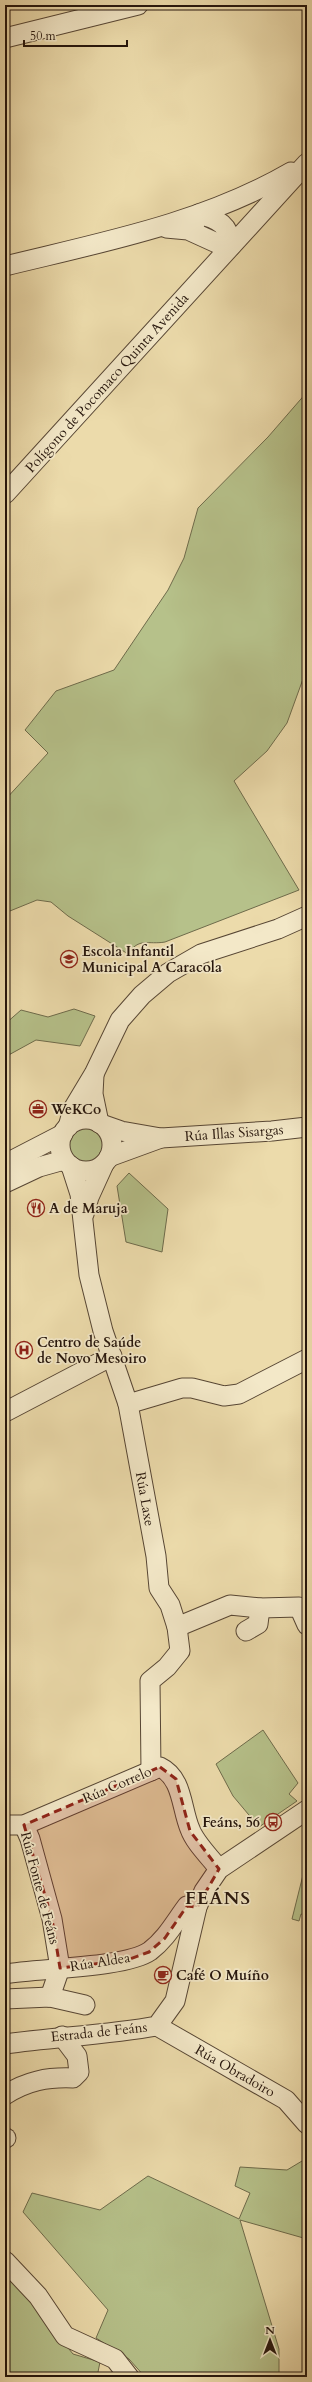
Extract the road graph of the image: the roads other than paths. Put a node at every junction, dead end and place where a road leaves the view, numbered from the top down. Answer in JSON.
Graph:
{"nodes":[{"id":1,"x":138,"y":5,"type":"edge"},
{"id":2,"x":5,"y":38,"type":"edge"},
{"id":3,"x":307,"y":163,"type":"edge"},
{"id":4,"x":199,"y":214,"type":"junction"},
{"id":5,"x":158,"y":228,"type":"junction"},
{"id":6,"x":195,"y":233,"type":"junction"},
{"id":7,"x":231,"y":246,"type":"junction"},
{"id":8,"x":5,"y":266,"type":"edge"},
{"id":9,"x":208,"y":271,"type":"junction"},
{"id":10,"x":31,"y":465,"type":"junction"},
{"id":11,"x":5,"y":475,"type":"edge"},
{"id":12,"x":5,"y":494,"type":"edge"},
{"id":13,"x":307,"y":916,"type":"edge"},
{"id":14,"x":94,"y":1074,"type":"junction"},
{"id":15,"x":100,"y":1124,"type":"junction"},
{"id":16,"x":307,"y":1127,"type":"edge"},
{"id":17,"x":65,"y":1130,"type":"junction"},
{"id":18,"x":161,"y":1138,"type":"junction"},
{"id":19,"x":107,"y":1160,"type":"junction"},
{"id":20,"x":68,"y":1163,"type":"junction"},
{"id":21,"x":5,"y":1164,"type":"edge"},
{"id":22,"x":5,"y":1183,"type":"edge"},
{"id":23,"x":83,"y":1218,"type":"junction"},
{"id":24,"x":112,"y":1356,"type":"junction"},
{"id":25,"x":307,"y":1359,"type":"edge"},
{"id":26,"x":136,"y":1401,"type":"junction"},
{"id":27,"x":5,"y":1412,"type":"edge"},
{"id":28,"x":260,"y":1608,"type":"junction"},
{"id":29,"x":307,"y":1625,"type":"edge"},
{"id":30,"x":177,"y":1627,"type":"junction"},
{"id":31,"x":246,"y":1631,"type":"dead end"},
{"id":32,"x":151,"y":1771,"type":"junction"},
{"id":33,"x":307,"y":1810,"type":"edge"},
{"id":34,"x":5,"y":1825,"type":"edge"},
{"id":35,"x":24,"y":1825,"type":"junction"},
{"id":36,"x":219,"y":1870,"type":"junction"},
{"id":37,"x":197,"y":1906,"type":"junction"},
{"id":38,"x":60,"y":1968,"type":"junction"},
{"id":39,"x":5,"y":1974,"type":"edge"},
{"id":40,"x":50,"y":1997,"type":"junction"},
{"id":41,"x":5,"y":1999,"type":"edge"},
{"id":42,"x":85,"y":2005,"type":"dead end"},
{"id":43,"x":157,"y":2026,"type":"junction"},
{"id":44,"x":62,"y":2036,"type":"junction"},
{"id":45,"x":5,"y":2044,"type":"edge"},
{"id":46,"x":5,"y":2095,"type":"edge"},
{"id":47,"x":307,"y":2124,"type":"edge"},
{"id":48,"x":5,"y":2261,"type":"edge"},
{"id":49,"x":130,"y":2377,"type":"edge"}],
"edges":[{"from":1,"to":2,"type":"street"},
{"from":3,"to":4,"type":"street"},
{"from":3,"to":7,"type":"street","name":"Polígono de Pocomaco Quinta Avenida"},
{"from":4,"to":5,"type":"street"},
{"from":4,"to":6,"type":"street"},
{"from":4,"to":7,"type":"street"},
{"from":5,"to":6,"type":"street"},
{"from":5,"to":8,"type":"street"},
{"from":6,"to":7,"type":"street"},
{"from":6,"to":9,"type":"street"},
{"from":7,"to":9,"type":"street","name":"Polígono de Pocomaco Quinta Avenida"},
{"from":9,"to":10,"type":"street","name":"Polígono de Pocomaco Quinta Avenida"},
{"from":10,"to":11,"type":"street"},
{"from":10,"to":12,"type":"street","name":"Polígono de Pocomaco Quinta Avenida"},
{"from":13,"to":14,"type":"street"},
{"from":14,"to":15,"type":"street"},
{"from":14,"to":17,"type":"street"},
{"from":15,"to":17,"type":"street"},
{"from":15,"to":18,"type":"street","name":"Rúa Illas Sisargas"},
{"from":15,"to":19,"type":"street"},
{"from":16,"to":18,"type":"street","name":"Rúa Illas Sisargas"},
{"from":17,"to":20,"type":"street"},
{"from":17,"to":21,"type":"street"},
{"from":18,"to":19,"type":"street","name":"Rúa Illas Sisargas"},
{"from":19,"to":20,"type":"street"},
{"from":19,"to":23,"type":"street","name":"Rúa Laxe"},
{"from":20,"to":22,"type":"street"},
{"from":20,"to":23,"type":"street","name":"Rúa Laxe"},
{"from":23,"to":24,"type":"street","name":"Rúa Laxe"},
{"from":24,"to":26,"type":"street","name":"Rúa Laxe"},
{"from":24,"to":27,"type":"street"},
{"from":25,"to":26,"type":"street"},
{"from":26,"to":30,"type":"street","name":"Rúa Laxe"},
{"from":28,"to":29,"type":"street"},
{"from":28,"to":30,"type":"street"},
{"from":28,"to":31,"type":"street"},
{"from":30,"to":32,"type":"street","name":"Rúa Laxe"},
{"from":32,"to":35,"type":"street","name":"Rúa Correlo"},
{"from":32,"to":36,"type":"street","name":"Rúa Correlo"},
{"from":33,"to":36,"type":"street","name":"Estrada de Feáns"},
{"from":34,"to":35,"type":"street","name":"Rúa Correlo"},
{"from":35,"to":38,"type":"street","name":"Rúa Fonte de Feáns"},
{"from":36,"to":37,"type":"street","name":"Estrada de Feáns"},
{"from":37,"to":38,"type":"street","name":"Rúa Aldea"},
{"from":37,"to":43,"type":"street","name":"Estrada de Feáns"},
{"from":38,"to":39,"type":"street","name":"Rúa Aldea"},
{"from":38,"to":40,"type":"street","name":"Rúa Fonte de Feáns"},
{"from":40,"to":41,"type":"street"},
{"from":40,"to":42,"type":"street"},
{"from":43,"to":44,"type":"street","name":"Estrada de Feáns"},
{"from":43,"to":47,"type":"street","name":"Rúa Obradoiro"},
{"from":44,"to":45,"type":"street","name":"Estrada de Feáns"},
{"from":44,"to":46,"type":"street"},
{"from":48,"to":49,"type":"street"}]}
